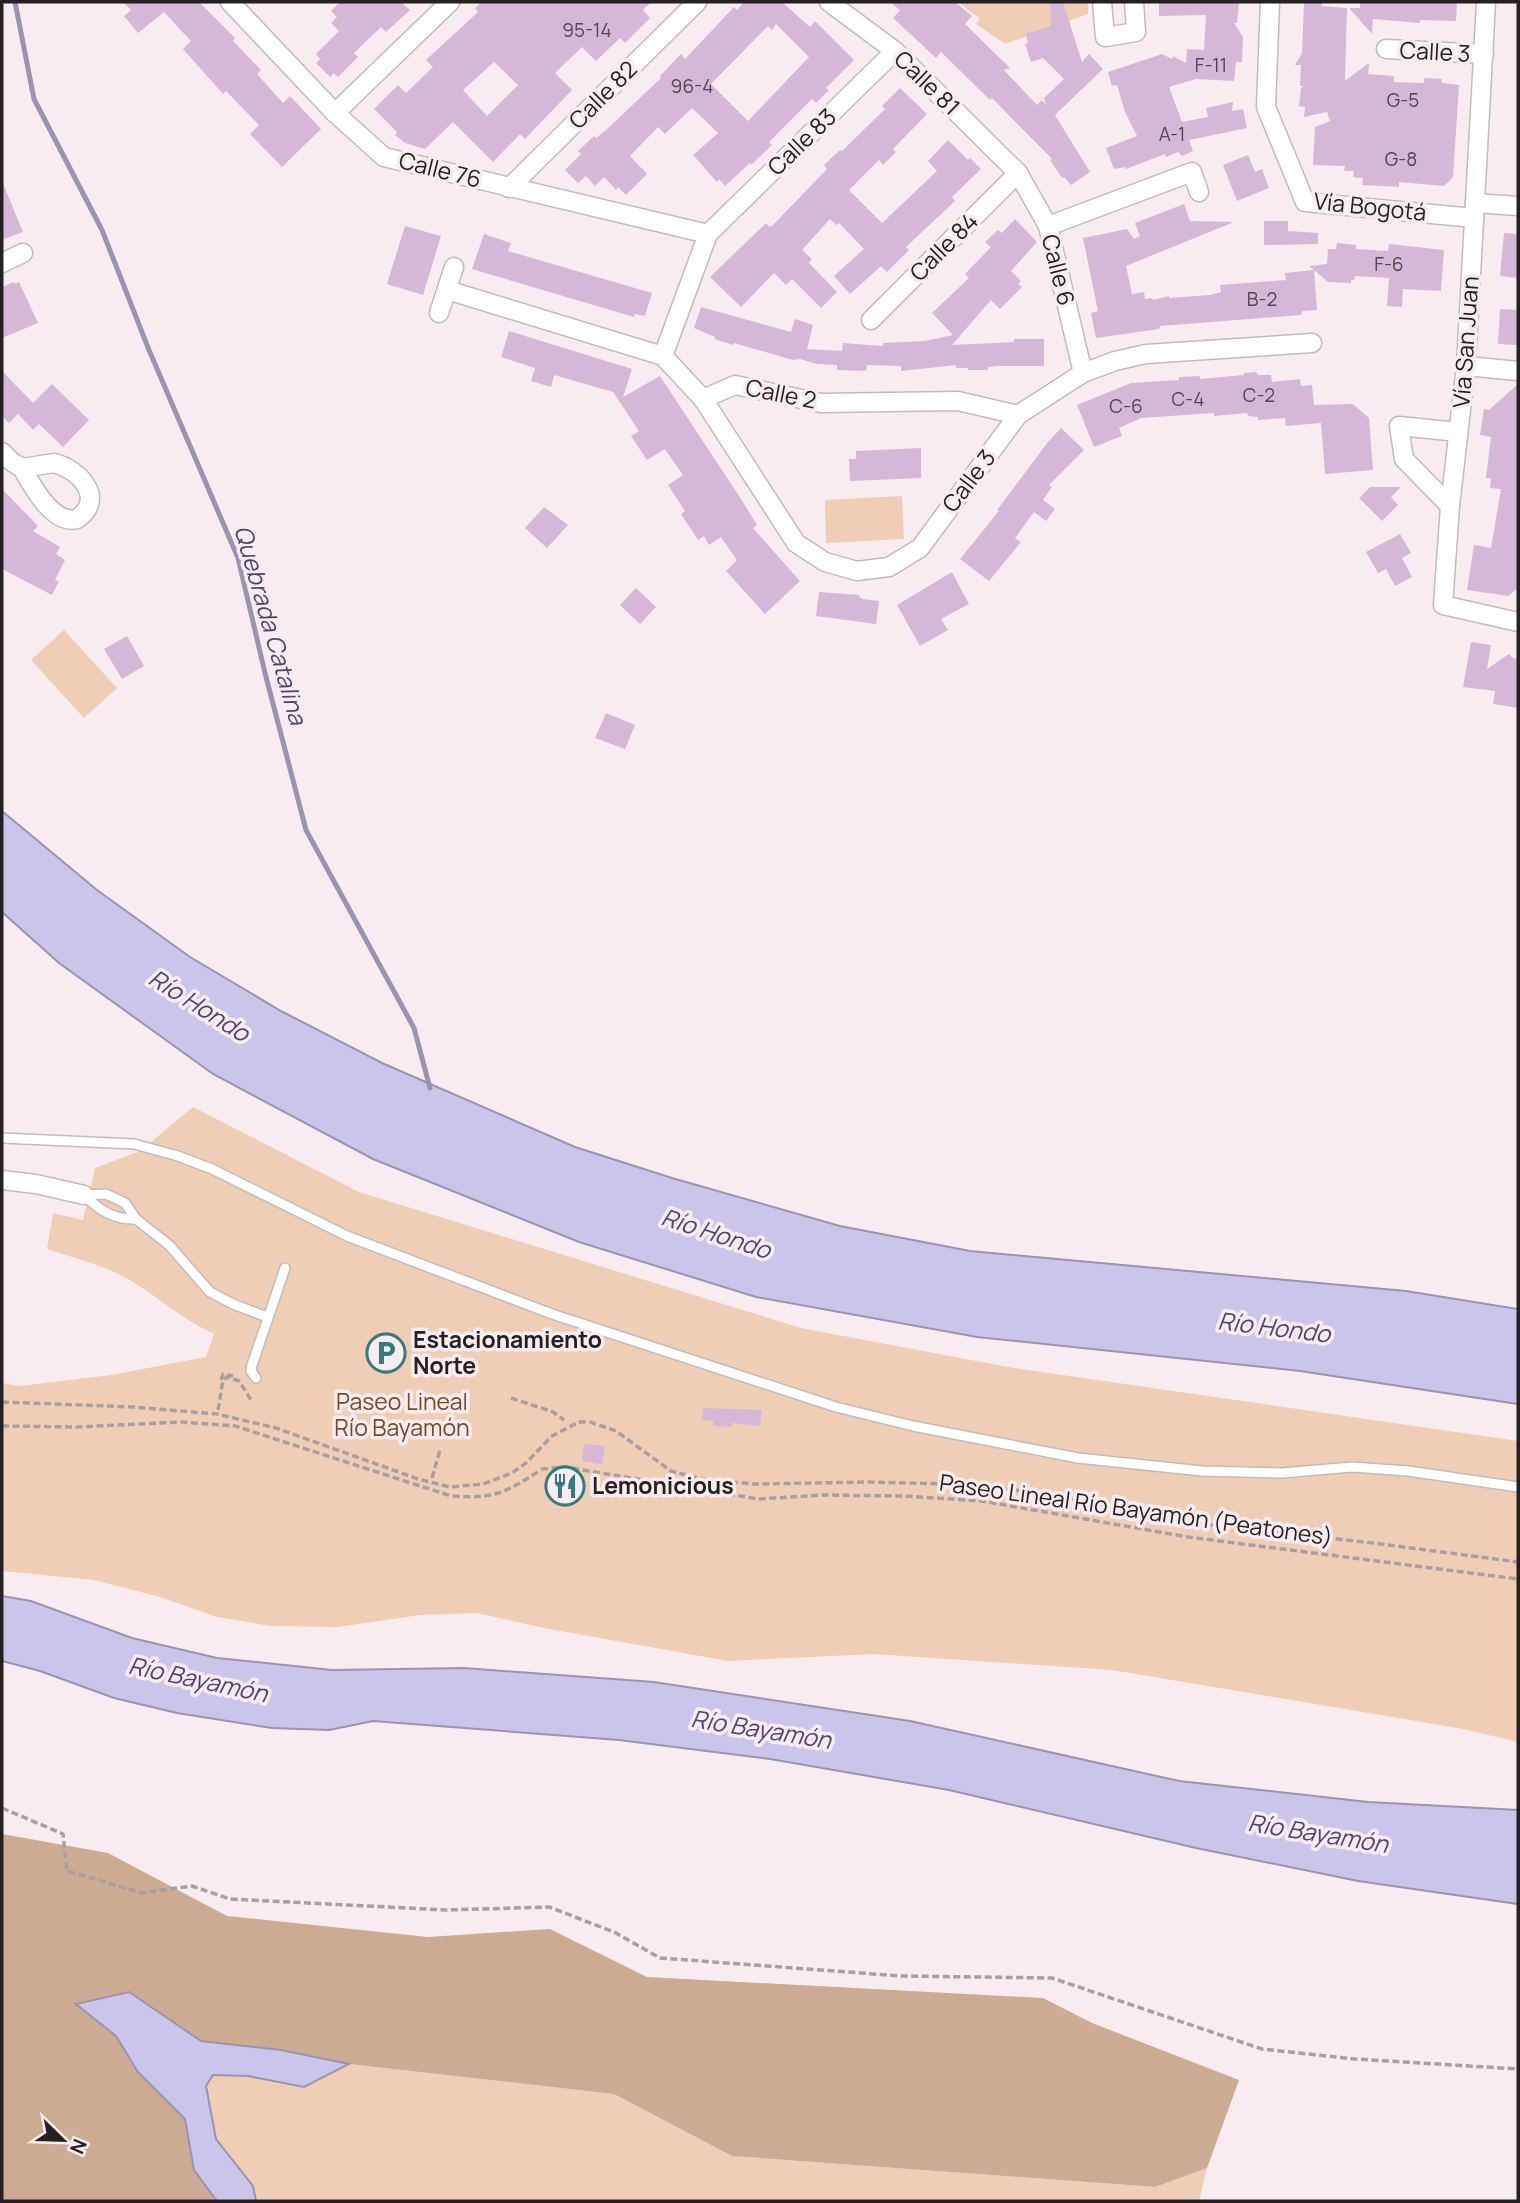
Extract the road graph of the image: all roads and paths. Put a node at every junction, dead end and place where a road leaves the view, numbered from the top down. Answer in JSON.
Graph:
{"nodes":[{"id":1,"x":230,"y":2,"type":"edge"},
{"id":2,"x":450,"y":2,"type":"edge"},
{"id":3,"x":697,"y":2,"type":"edge"},
{"id":4,"x":829,"y":2,"type":"edge"},
{"id":5,"x":1102,"y":2,"type":"edge"},
{"id":6,"x":1133,"y":2,"type":"edge"},
{"id":7,"x":1270,"y":2,"type":"edge"},
{"id":8,"x":1486,"y":2,"type":"edge"},
{"id":9,"x":1386,"y":49,"type":"dead end"},
{"id":10,"x":895,"y":51,"type":"junction"},
{"id":11,"x":1484,"y":54,"type":"junction"},
{"id":12,"x":335,"y":113,"type":"junction"},
{"id":13,"x":1018,"y":173,"type":"junction"},
{"id":14,"x":509,"y":188,"type":"junction"},
{"id":15,"x":1199,"y":192,"type":"dead end"},
{"id":16,"x":1518,"y":206,"type":"edge"},
{"id":17,"x":1475,"y":210,"type":"junction"},
{"id":18,"x":1048,"y":226,"type":"junction"},
{"id":19,"x":708,"y":234,"type":"junction"},
{"id":20,"x":23,"y":253,"type":"dead end"},
{"id":21,"x":2,"y":262,"type":"edge"},
{"id":22,"x":454,"y":267,"type":"dead end"},
{"id":23,"x":447,"y":290,"type":"junction"},
{"id":24,"x":439,"y":313,"type":"dead end"},
{"id":25,"x":871,"y":320,"type":"dead end"},
{"id":26,"x":1312,"y":343,"type":"dead end"},
{"id":27,"x":663,"y":356,"type":"junction"},
{"id":28,"x":1466,"y":366,"type":"junction"},
{"id":29,"x":1518,"y":370,"type":"edge"},
{"id":30,"x":1083,"y":373,"type":"junction"},
{"id":31,"x":703,"y":398,"type":"junction"},
{"id":32,"x":1018,"y":415,"type":"junction"},
{"id":33,"x":1458,"y":432,"type":"junction"},
{"id":34,"x":2,"y":452,"type":"edge"},
{"id":35,"x":22,"y":468,"type":"dead end"},
{"id":36,"x":1450,"y":506,"type":"junction"},
{"id":37,"x":1518,"y":622,"type":"edge"},
{"id":38,"x":2,"y":1138,"type":"edge"},
{"id":39,"x":2,"y":1180,"type":"edge"},
{"id":40,"x":84,"y":1195,"type":"junction"},
{"id":41,"x":136,"y":1219,"type":"junction"},
{"id":42,"x":285,"y":1268,"type":"dead end"},
{"id":43,"x":267,"y":1317,"type":"junction"},
{"id":44,"x":243,"y":1378,"type":"dead end"},
{"id":45,"x":256,"y":1378,"type":"dead end"},
{"id":46,"x":511,"y":1398,"type":"dead end"},
{"id":47,"x":251,"y":1400,"type":"dead end"},
{"id":48,"x":2,"y":1402,"type":"edge"},
{"id":49,"x":217,"y":1412,"type":"junction"},
{"id":50,"x":564,"y":1420,"type":"dead end"},
{"id":51,"x":2,"y":1426,"type":"edge"},
{"id":52,"x":440,"y":1450,"type":"dead end"},
{"id":53,"x":432,"y":1478,"type":"dead end"},
{"id":54,"x":1518,"y":1487,"type":"edge"},
{"id":55,"x":1518,"y":1562,"type":"edge"},
{"id":56,"x":1518,"y":1579,"type":"edge"},
{"id":57,"x":2,"y":1808,"type":"edge"},
{"id":58,"x":1518,"y":2069,"type":"edge"}],
"edges":[{"from":1,"to":12,"type":"street","name":"Calle 76"},
{"from":2,"to":12,"type":"street"},
{"from":3,"to":14,"type":"street","name":"Calle 82"},
{"from":4,"to":10,"type":"street","name":"Calle 81"},
{"from":5,"to":6,"type":"street"},
{"from":7,"to":17,"type":"street","name":"Vía Bogotá"},
{"from":8,"to":11,"type":"street","name":"Vía San Juan"},
{"from":9,"to":11,"type":"street","name":"Calle 3"},
{"from":10,"to":13,"type":"street","name":"Calle 81"},
{"from":10,"to":19,"type":"street","name":"Calle 83"},
{"from":11,"to":17,"type":"street","name":"Vía San Juan"},
{"from":12,"to":14,"type":"street","name":"Calle 76"},
{"from":13,"to":18,"type":"street","name":"Calle 6"},
{"from":13,"to":25,"type":"street","name":"Calle 84"},
{"from":14,"to":19,"type":"street","name":"Calle 76"},
{"from":15,"to":18,"type":"street"},
{"from":16,"to":17,"type":"street"},
{"from":17,"to":28,"type":"street","name":"Vía San Juan"},
{"from":18,"to":30,"type":"street","name":"Calle 6"},
{"from":19,"to":27,"type":"street"},
{"from":20,"to":21,"type":"street"},
{"from":22,"to":23,"type":"street"},
{"from":23,"to":24,"type":"street"},
{"from":23,"to":27,"type":"street"},
{"from":26,"to":30,"type":"street","name":"Calle 3"},
{"from":27,"to":31,"type":"street"},
{"from":28,"to":29,"type":"street"},
{"from":28,"to":33,"type":"street","name":"Vía San Juan"},
{"from":30,"to":32,"type":"street","name":"Calle 3"},
{"from":31,"to":32,"type":"street","name":"Calle 2"},
{"from":31,"to":32,"type":"street","name":"Calle 3"},
{"from":33,"to":36,"type":"street","name":"Vía San Juan"},
{"from":33,"to":36,"type":"street"},
{"from":34,"to":35,"type":"street"},
{"from":36,"to":37,"type":"street","name":"Vía San Juan"},
{"from":38,"to":54,"type":"lane"},
{"from":39,"to":40,"type":"street"},
{"from":40,"to":41,"type":"lane"},
{"from":40,"to":41,"type":"lane"},
{"from":41,"to":43,"type":"lane"},
{"from":42,"to":43,"type":"lane"},
{"from":43,"to":45,"type":"lane"},
{"from":44,"to":49,"type":"path"},
{"from":46,"to":50,"type":"path"},
{"from":47,"to":49,"type":"path"},
{"from":48,"to":49,"type":"path"},
{"from":49,"to":55,"type":"path"},
{"from":51,"to":56,"type":"path","name":"Paseo Lineal Río Bayamón (Peatones)"},
{"from":52,"to":53,"type":"path"},
{"from":57,"to":58,"type":"path"}]}
